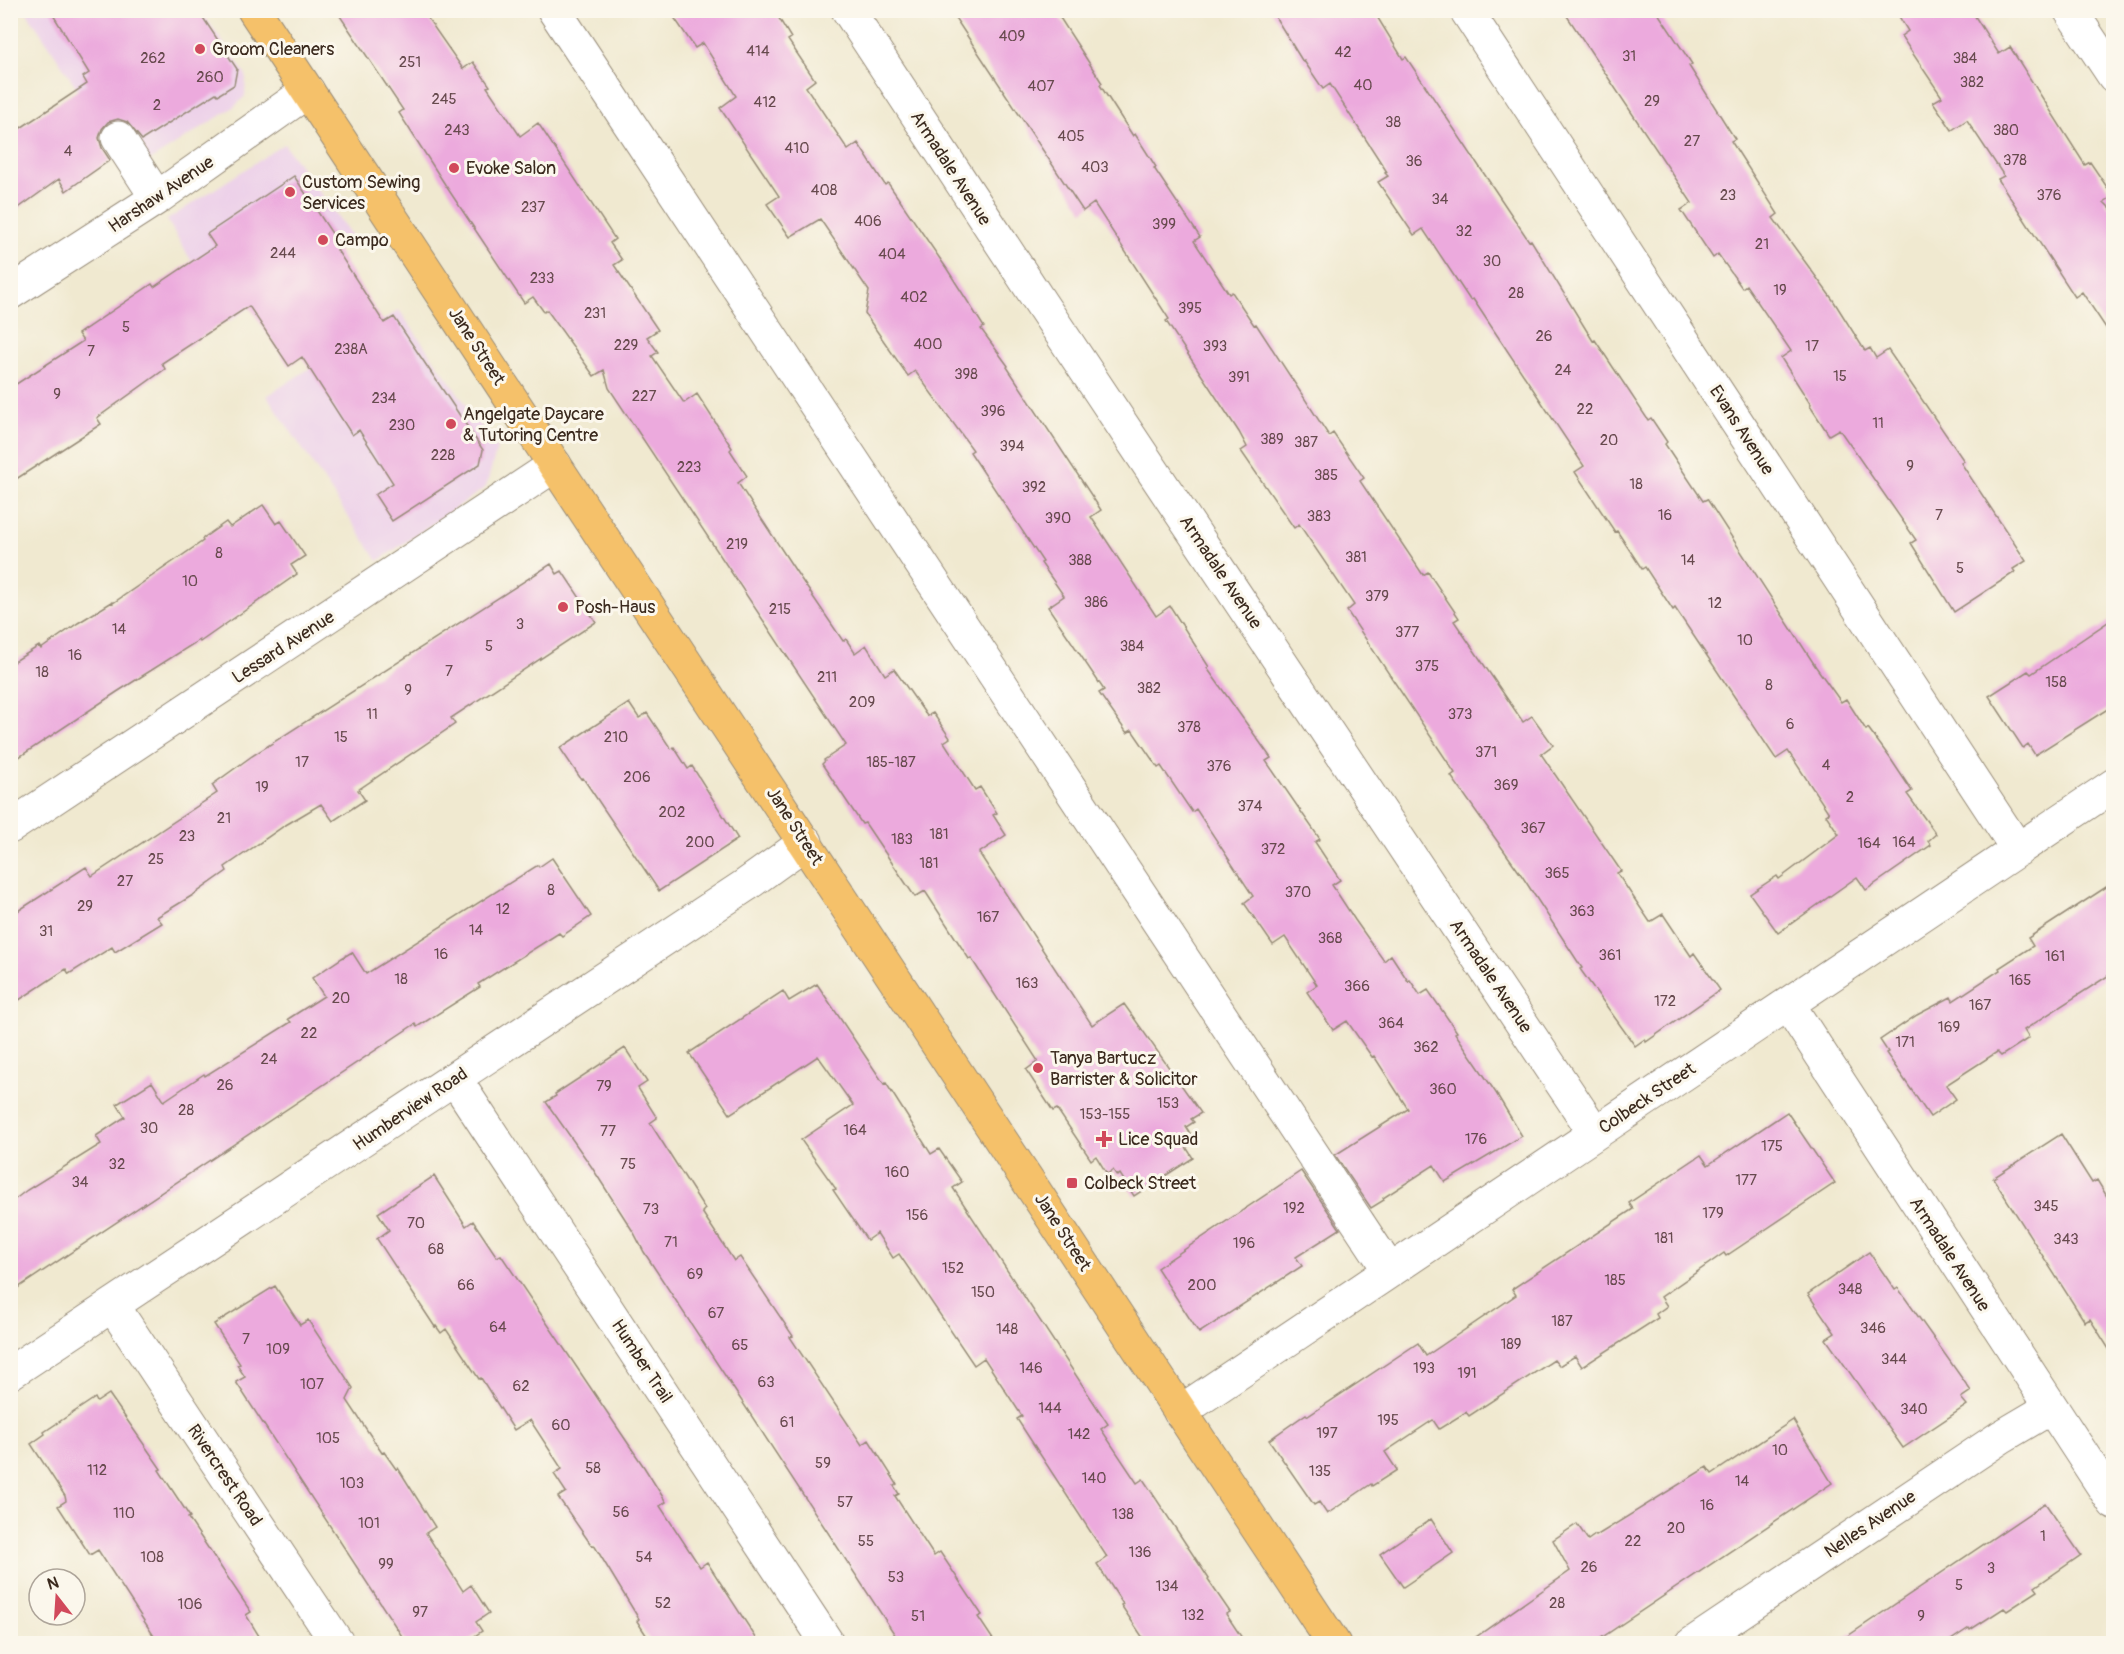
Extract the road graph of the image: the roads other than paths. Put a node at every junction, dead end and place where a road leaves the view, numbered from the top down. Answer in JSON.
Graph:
{"nodes":[{"id":1,"x":254,"y":10,"type":"edge"},
{"id":2,"x":554,"y":10,"type":"edge"},
{"id":3,"x":848,"y":10,"type":"edge"},
{"id":4,"x":1466,"y":10,"type":"edge"},
{"id":5,"x":2070,"y":10,"type":"edge"},
{"id":6,"x":2114,"y":76,"type":"edge"},
{"id":7,"x":308,"y":91,"type":"junction"},
{"id":8,"x":118,"y":138,"type":"dead end"},
{"id":9,"x":157,"y":198,"type":"junction"},
{"id":10,"x":10,"y":293,"type":"edge"},
{"id":11,"x":555,"y":465,"type":"junction"},
{"id":12,"x":2114,"y":785,"type":"edge"},
{"id":13,"x":10,"y":827,"type":"edge"},
{"id":14,"x":806,"y":842,"type":"junction"},
{"id":15,"x":2018,"y":850,"type":"junction"},
{"id":16,"x":1788,"y":1004,"type":"junction"},
{"id":17,"x":455,"y":1079,"type":"junction"},
{"id":18,"x":1595,"y":1133,"type":"junction"},
{"id":19,"x":1390,"y":1271,"type":"junction"},
{"id":20,"x":113,"y":1306,"type":"junction"},
{"id":21,"x":10,"y":1373,"type":"edge"},
{"id":22,"x":2050,"y":1408,"type":"junction"},
{"id":23,"x":1180,"y":1412,"type":"junction"},
{"id":24,"x":2114,"y":1503,"type":"edge"},
{"id":25,"x":338,"y":1644,"type":"edge"},
{"id":26,"x":828,"y":1644,"type":"edge"},
{"id":27,"x":1334,"y":1644,"type":"edge"},
{"id":28,"x":1692,"y":1644,"type":"edge"}],
"edges":[{"from":1,"to":7,"type":"main road","name":"Jane Street"},
{"from":2,"to":19,"type":"street"},
{"from":3,"to":18,"type":"street","name":"Armadale Avenue"},
{"from":4,"to":15,"type":"street","name":"Evans Avenue"},
{"from":5,"to":6,"type":"street"},
{"from":7,"to":9,"type":"street","name":"Harshaw Avenue"},
{"from":7,"to":11,"type":"main road","name":"Jane Street"},
{"from":8,"to":9,"type":"street"},
{"from":9,"to":10,"type":"street","name":"Harshaw Avenue"},
{"from":11,"to":13,"type":"street","name":"Lessard Avenue"},
{"from":11,"to":14,"type":"main road","name":"Jane Street"},
{"from":12,"to":15,"type":"street","name":"Colbeck Street"},
{"from":14,"to":17,"type":"street","name":"Humberview Road"},
{"from":14,"to":23,"type":"main road","name":"Jane Street"},
{"from":15,"to":16,"type":"street","name":"Colbeck Street"},
{"from":16,"to":18,"type":"street","name":"Colbeck Street"},
{"from":16,"to":22,"type":"street","name":"Armadale Avenue"},
{"from":17,"to":20,"type":"street","name":"Humberview Road"},
{"from":17,"to":26,"type":"street","name":"Humber Trail"},
{"from":18,"to":19,"type":"street","name":"Colbeck Street"},
{"from":19,"to":23,"type":"street","name":"Colbeck Street"},
{"from":20,"to":21,"type":"street","name":"Humberview Road"},
{"from":20,"to":25,"type":"street","name":"Rivercrest Road"},
{"from":22,"to":24,"type":"street","name":"Armadale Avenue"},
{"from":22,"to":28,"type":"street","name":"Nelles Avenue"},
{"from":23,"to":27,"type":"main road","name":"Jane Street"}]}
